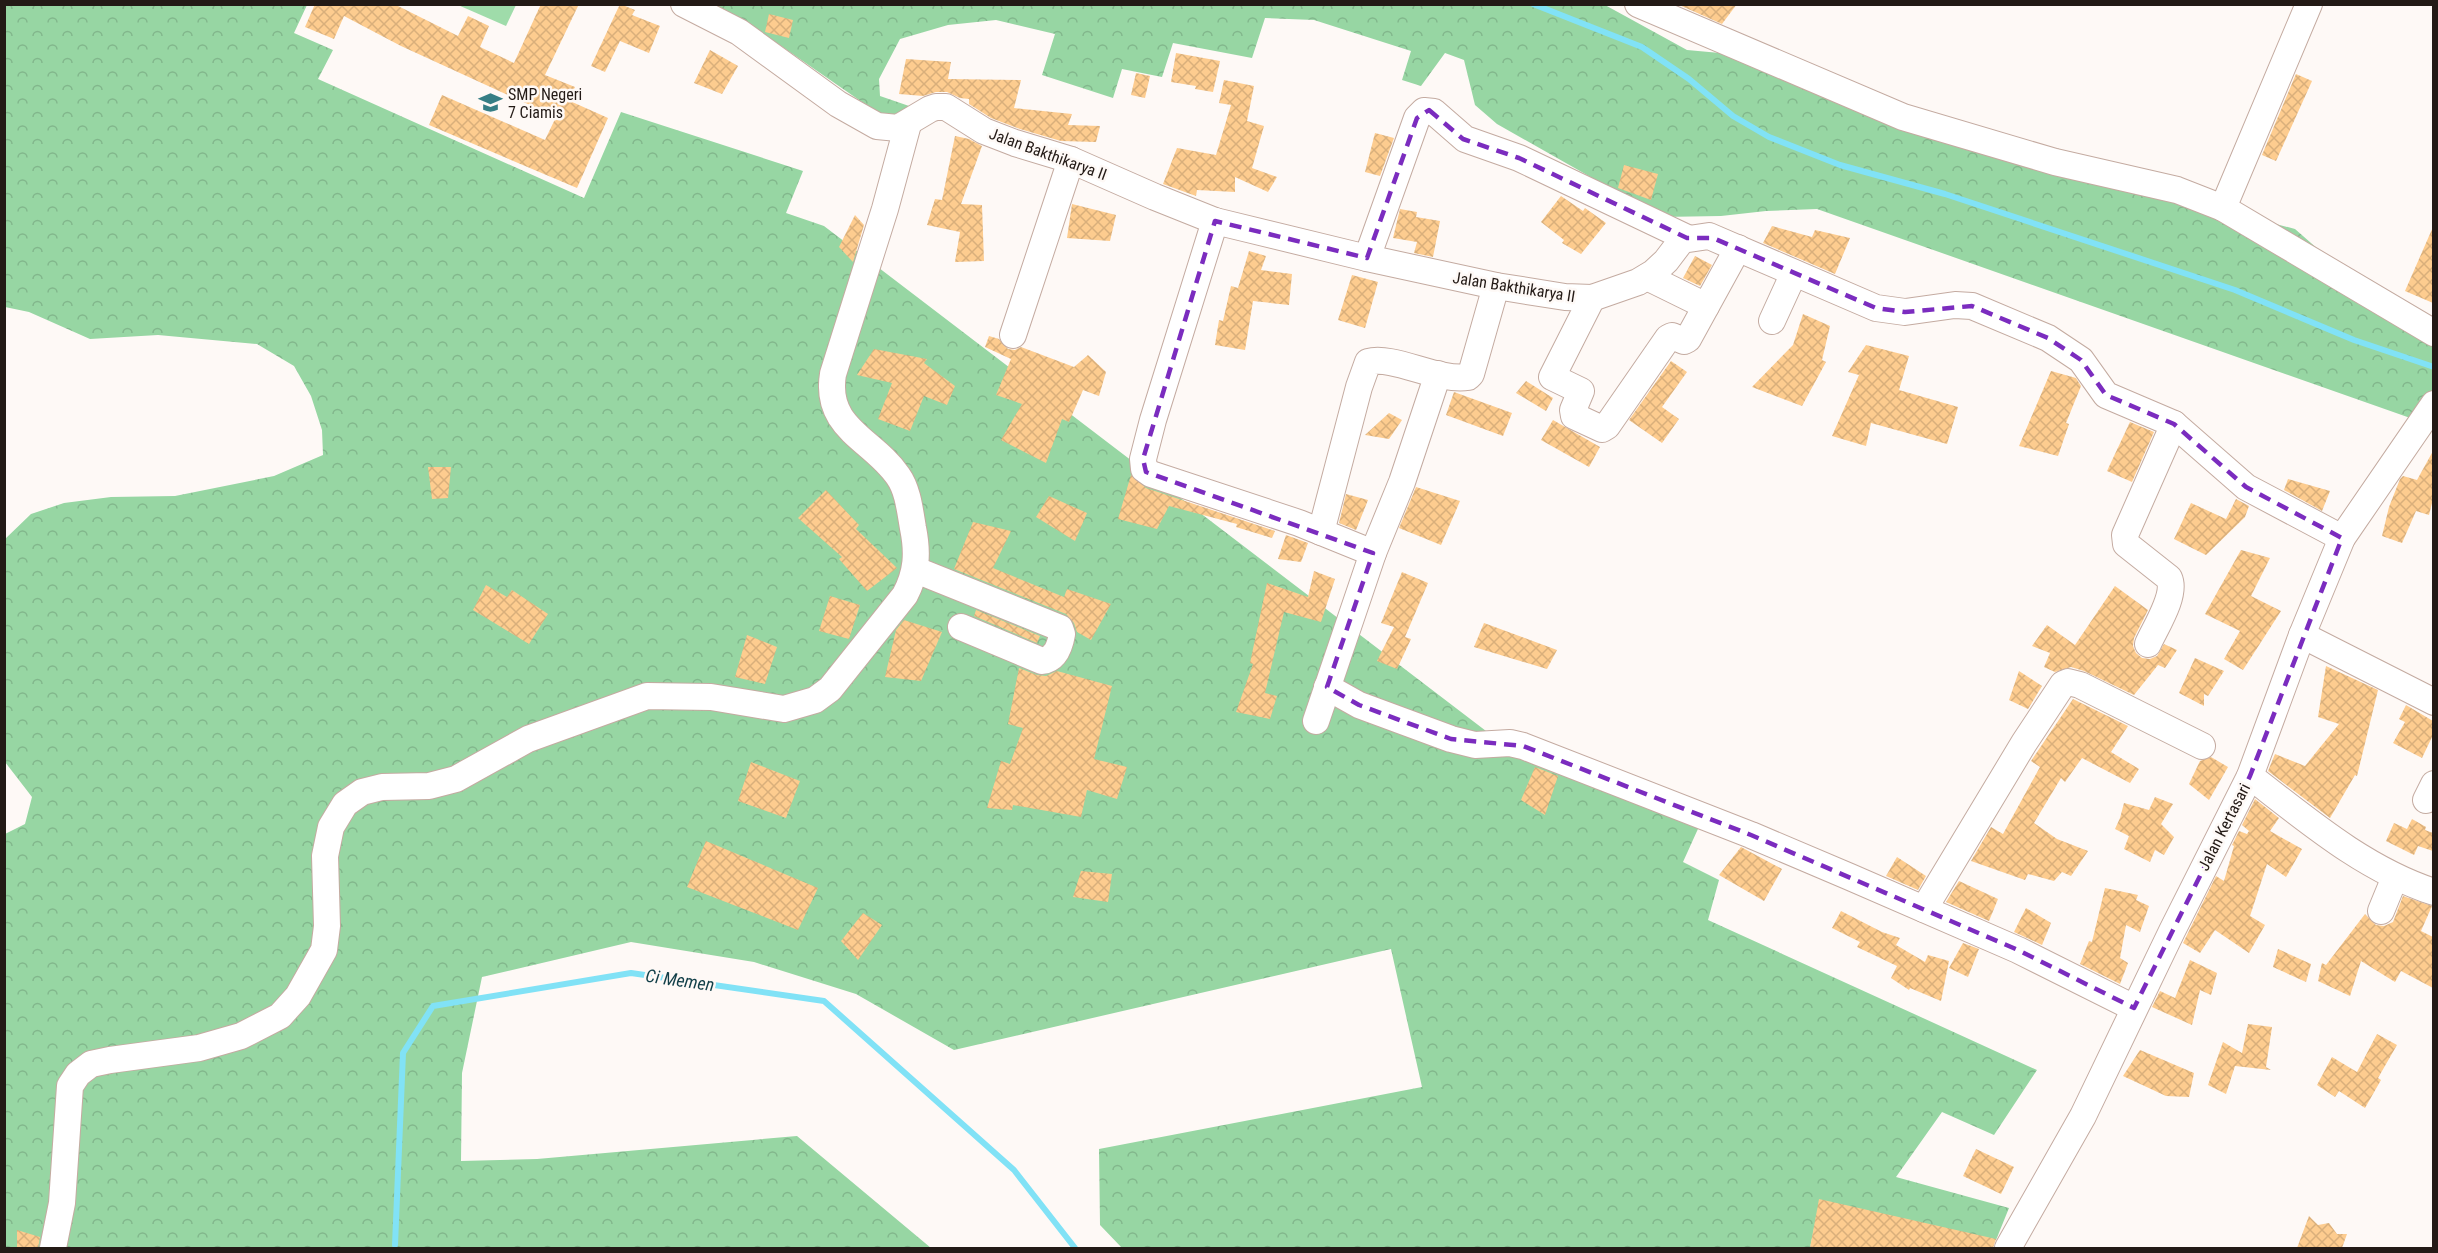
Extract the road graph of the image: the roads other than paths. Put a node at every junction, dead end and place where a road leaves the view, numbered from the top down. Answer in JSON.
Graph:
{"nodes":[{"id":1,"x":684,"y":4,"type":"edge"},
{"id":2,"x":1638,"y":4,"type":"edge"},
{"id":3,"x":2309,"y":4,"type":"edge"},
{"id":4,"x":908,"y":124,"type":"junction"},
{"id":5,"x":1071,"y":160,"type":"junction"},
{"id":6,"x":2223,"y":208,"type":"junction"},
{"id":7,"x":1215,"y":220,"type":"junction"},
{"id":8,"x":1686,"y":238,"type":"junction"},
{"id":9,"x":1738,"y":248,"type":"junction"},
{"id":10,"x":1367,"y":258,"type":"junction"},
{"id":11,"x":1794,"y":273,"type":"junction"},
{"id":12,"x":1647,"y":277,"type":"junction"},
{"id":13,"x":1496,"y":286,"type":"junction"},
{"id":14,"x":1592,"y":298,"type":"junction"},
{"id":15,"x":1706,"y":306,"type":"junction"},
{"id":16,"x":1772,"y":321,"type":"dead end"},
{"id":17,"x":2433,"y":333,"type":"edge"},
{"id":18,"x":1013,"y":335,"type":"dead end"},
{"id":19,"x":1438,"y":374,"type":"junction"},
{"id":20,"x":2433,"y":405,"type":"edge"},
{"id":21,"x":2174,"y":424,"type":"junction"},
{"id":22,"x":1321,"y":532,"type":"junction"},
{"id":23,"x":2342,"y":538,"type":"junction"},
{"id":24,"x":1373,"y":553,"type":"junction"},
{"id":25,"x":915,"y":570,"type":"junction"},
{"id":26,"x":961,"y":627,"type":"dead end"},
{"id":27,"x":2302,"y":635,"type":"junction"},
{"id":28,"x":2148,"y":644,"type":"dead end"},
{"id":29,"x":1328,"y":687,"type":"junction"},
{"id":30,"x":2433,"y":702,"type":"edge"},
{"id":31,"x":1316,"y":721,"type":"dead end"},
{"id":32,"x":2202,"y":746,"type":"dead end"},
{"id":33,"x":2250,"y":776,"type":"junction"},
{"id":34,"x":2395,"y":876,"type":"junction"},
{"id":35,"x":2433,"y":892,"type":"edge"},
{"id":36,"x":1924,"y":909,"type":"junction"},
{"id":37,"x":2381,"y":911,"type":"dead end"},
{"id":38,"x":2134,"y":1008,"type":"junction"},
{"id":39,"x":53,"y":1248,"type":"edge"},
{"id":40,"x":2008,"y":1248,"type":"edge"}],
"edges":[{"from":1,"to":4,"type":"street","name":"Jalan Bakthikarya II"},
{"from":2,"to":6,"type":"street"},
{"from":3,"to":6,"type":"street"},
{"from":4,"to":5,"type":"street","name":"Jalan Bakthikarya II"},
{"from":4,"to":25,"type":"street"},
{"from":5,"to":7,"type":"street","name":"Jalan Bakthikarya II"},
{"from":5,"to":18,"type":"street"},
{"from":6,"to":17,"type":"street"},
{"from":7,"to":10,"type":"street","name":"Jalan Bakthikarya II"},
{"from":7,"to":22,"type":"street"},
{"from":8,"to":9,"type":"street"},
{"from":8,"to":10,"type":"street"},
{"from":8,"to":12,"type":"street","name":"Jalan Bakthikarya II"},
{"from":9,"to":11,"type":"street"},
{"from":9,"to":15,"type":"street"},
{"from":10,"to":13,"type":"street","name":"Jalan Bakthikarya II"},
{"from":11,"to":16,"type":"street"},
{"from":11,"to":21,"type":"street"},
{"from":12,"to":14,"type":"street","name":"Jalan Bakthikarya II"},
{"from":12,"to":15,"type":"street"},
{"from":13,"to":14,"type":"street","name":"Jalan Bakthikarya II"},
{"from":13,"to":19,"type":"street"},
{"from":14,"to":15,"type":"street"},
{"from":19,"to":22,"type":"street"},
{"from":19,"to":24,"type":"street"},
{"from":20,"to":23,"type":"street","name":"Jalan Kertasari"},
{"from":21,"to":23,"type":"street"},
{"from":21,"to":28,"type":"street"},
{"from":22,"to":24,"type":"street"},
{"from":23,"to":27,"type":"street","name":"Jalan Kertasari"},
{"from":24,"to":29,"type":"street"},
{"from":25,"to":26,"type":"street"},
{"from":25,"to":39,"type":"street"},
{"from":27,"to":30,"type":"street"},
{"from":27,"to":33,"type":"street","name":"Jalan Kertasari"},
{"from":29,"to":31,"type":"street"},
{"from":29,"to":36,"type":"street"},
{"from":32,"to":36,"type":"street"},
{"from":33,"to":34,"type":"street"},
{"from":33,"to":38,"type":"street","name":"Jalan Kertasari"},
{"from":34,"to":35,"type":"street"},
{"from":34,"to":37,"type":"street"},
{"from":36,"to":38,"type":"street"},
{"from":38,"to":40,"type":"street","name":"Jalan Kertasari"}]}
